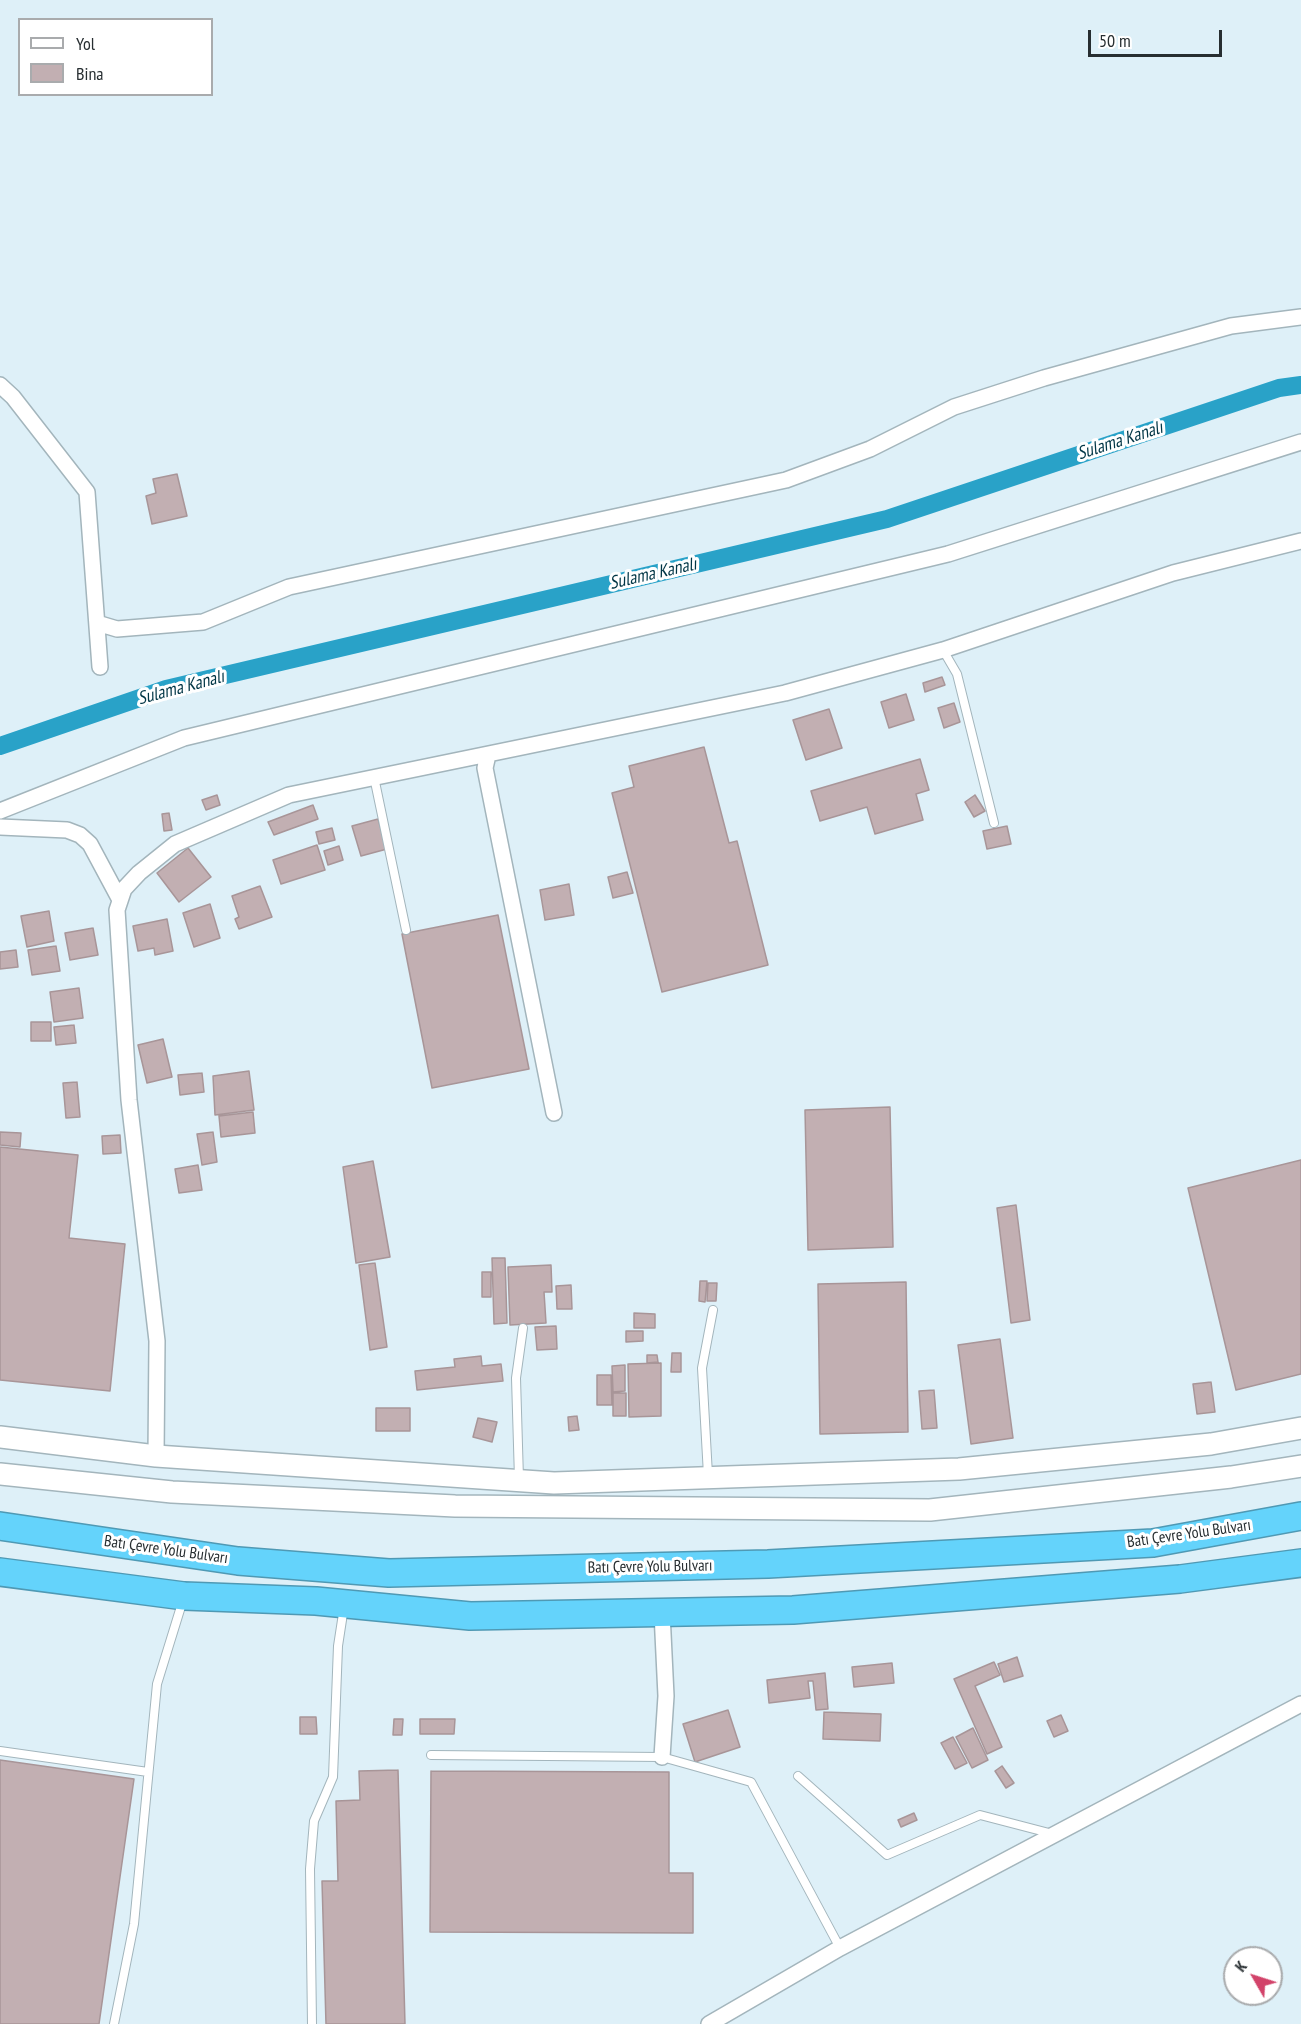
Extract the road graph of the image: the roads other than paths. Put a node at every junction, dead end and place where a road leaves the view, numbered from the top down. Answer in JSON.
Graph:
{"nodes":[{"id":1,"x":1301,"y":317,"type":"edge"},
{"id":2,"x":0,"y":385,"type":"edge"},
{"id":3,"x":1301,"y":442,"type":"edge"},
{"id":4,"x":1301,"y":541,"type":"edge"},
{"id":5,"x":97,"y":623,"type":"junction"},
{"id":6,"x":943,"y":650,"type":"junction"},
{"id":7,"x":100,"y":667,"type":"dead end"},
{"id":8,"x":488,"y":755,"type":"junction"},
{"id":9,"x":374,"y":776,"type":"junction"},
{"id":10,"x":0,"y":811,"type":"edge"},
{"id":11,"x":994,"y":823,"type":"dead end"},
{"id":12,"x":0,"y":826,"type":"edge"},
{"id":13,"x":120,"y":900,"type":"junction"},
{"id":14,"x":406,"y":930,"type":"dead end"},
{"id":15,"x":554,"y":1113,"type":"dead end"},
{"id":16,"x":713,"y":1310,"type":"dead end"},
{"id":17,"x":523,"y":1328,"type":"dead end"},
{"id":18,"x":1301,"y":1428,"type":"edge"},
{"id":19,"x":0,"y":1437,"type":"edge"},
{"id":20,"x":156,"y":1456,"type":"junction"},
{"id":21,"x":1301,"y":1466,"type":"edge"},
{"id":22,"x":0,"y":1474,"type":"edge"},
{"id":23,"x":709,"y":1478,"type":"junction"},
{"id":24,"x":519,"y":1480,"type":"junction"},
{"id":25,"x":1301,"y":1516,"type":"edge"},
{"id":26,"x":0,"y":1526,"type":"edge"},
{"id":27,"x":1301,"y":1563,"type":"edge"},
{"id":28,"x":0,"y":1572,"type":"edge"},
{"id":29,"x":184,"y":1596,"type":"junction"},
{"id":30,"x":345,"y":1604,"type":"junction"},
{"id":31,"x":662,"y":1613,"type":"junction"},
{"id":32,"x":1301,"y":1704,"type":"edge"},
{"id":33,"x":0,"y":1750,"type":"edge"},
{"id":34,"x":431,"y":1755,"type":"dead end"},
{"id":35,"x":662,"y":1757,"type":"junction"},
{"id":36,"x":148,"y":1773,"type":"junction"},
{"id":37,"x":798,"y":1776,"type":"dead end"},
{"id":38,"x":1055,"y":1835,"type":"junction"},
{"id":39,"x":840,"y":1948,"type":"junction"},
{"id":40,"x":114,"y":2024,"type":"edge"},
{"id":41,"x":312,"y":2024,"type":"edge"},
{"id":42,"x":709,"y":2024,"type":"edge"}],
"edges":[{"from":1,"to":5,"type":"street"},
{"from":2,"to":5,"type":"street"},
{"from":3,"to":10,"type":"street"},
{"from":4,"to":6,"type":"street"},
{"from":5,"to":7,"type":"street"},
{"from":6,"to":8,"type":"street"},
{"from":6,"to":11,"type":"lane"},
{"from":8,"to":9,"type":"street"},
{"from":8,"to":15,"type":"street"},
{"from":9,"to":13,"type":"street"},
{"from":9,"to":14,"type":"lane"},
{"from":12,"to":13,"type":"street"},
{"from":13,"to":20,"type":"street"},
{"from":16,"to":23,"type":"lane"},
{"from":17,"to":24,"type":"lane"},
{"from":18,"to":23,"type":"main road"},
{"from":19,"to":20,"type":"main road"},
{"from":20,"to":24,"type":"main road"},
{"from":21,"to":22,"type":"main road"},
{"from":23,"to":24,"type":"main road"},
{"from":25,"to":26,"type":"highway","name":"Batı Çevre Yolu Bulvarı"},
{"from":27,"to":31,"type":"highway"},
{"from":28,"to":29,"type":"highway"},
{"from":29,"to":30,"type":"highway"},
{"from":29,"to":36,"type":"lane"},
{"from":30,"to":31,"type":"highway"},
{"from":30,"to":41,"type":"lane"},
{"from":31,"to":35,"type":"street"},
{"from":32,"to":38,"type":"street"},
{"from":33,"to":36,"type":"lane"},
{"from":34,"to":35,"type":"lane"},
{"from":35,"to":39,"type":"lane"},
{"from":36,"to":40,"type":"lane"},
{"from":37,"to":38,"type":"lane"},
{"from":38,"to":39,"type":"street"},
{"from":39,"to":42,"type":"street"}]}
